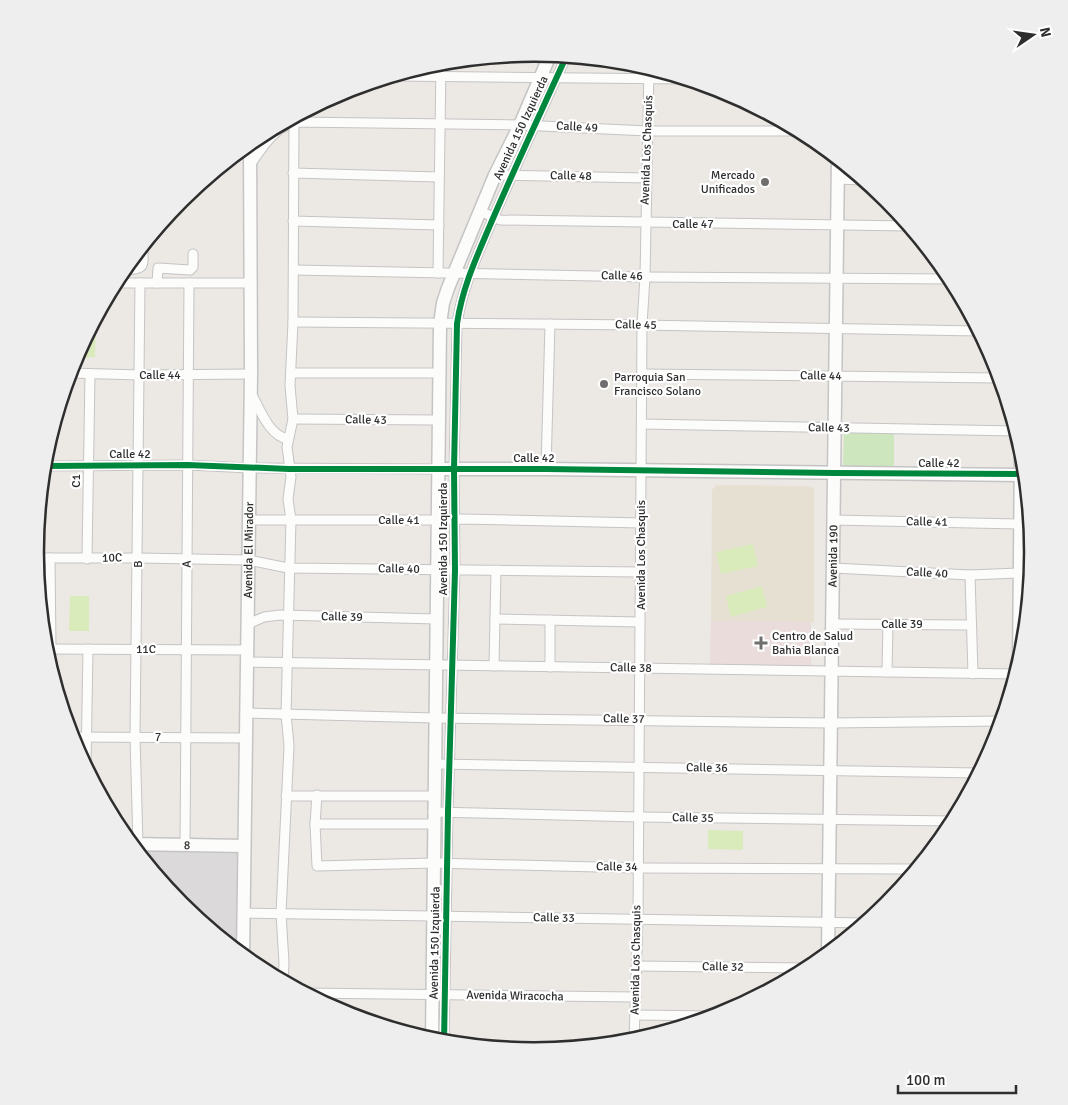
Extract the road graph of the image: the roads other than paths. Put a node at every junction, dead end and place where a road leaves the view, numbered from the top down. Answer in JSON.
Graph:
{"nodes":[{"id":1,"x":547,"y":62,"type":"edge"},
{"id":2,"x":563,"y":63,"type":"edge"},
{"id":3,"x":441,"y":71,"type":"edge"},
{"id":4,"x":420,"y":76,"type":"edge"},
{"id":5,"x":441,"y":76,"type":"junction"},
{"id":6,"x":540,"y":78,"type":"junction"},
{"id":7,"x":556,"y":78,"type":"junction"},
{"id":8,"x":649,"y":78,"type":"junction"},
{"id":9,"x":658,"y":78,"type":"edge"},
{"id":10,"x":303,"y":120,"type":"edge"},
{"id":11,"x":440,"y":124,"type":"junction"},
{"id":12,"x":520,"y":124,"type":"junction"},
{"id":13,"x":294,"y":125,"type":"edge"},
{"id":14,"x":535,"y":125,"type":"junction"},
{"id":15,"x":648,"y":130,"type":"junction"},
{"id":16,"x":784,"y":131,"type":"edge"},
{"id":17,"x":266,"y":143,"type":"edge"},
{"id":18,"x":250,"y":154,"type":"edge"},
{"id":19,"x":250,"y":165,"type":"junction"},
{"id":20,"x":838,"y":169,"type":"edge"},
{"id":21,"x":293,"y":173,"type":"junction"},
{"id":22,"x":495,"y":175,"type":"junction"},
{"id":23,"x":511,"y":175,"type":"junction"},
{"id":24,"x":439,"y":177,"type":"junction"},
{"id":25,"x":646,"y":178,"type":"junction"},
{"id":26,"x":838,"y":180,"type":"junction"},
{"id":27,"x":852,"y":180,"type":"edge"},
{"id":28,"x":480,"y":211,"type":"junction"},
{"id":29,"x":494,"y":217,"type":"junction"},
{"id":30,"x":293,"y":222,"type":"junction"},
{"id":31,"x":645,"y":224,"type":"junction"},
{"id":32,"x":837,"y":224,"type":"junction"},
{"id":33,"x":439,"y":225,"type":"junction"},
{"id":34,"x":900,"y":226,"type":"edge"},
{"id":35,"x":194,"y":254,"type":"dead end"},
{"id":36,"x":143,"y":257,"type":"edge"},
{"id":37,"x":133,"y":270,"type":"edge"},
{"id":38,"x":294,"y":270,"type":"junction"},
{"id":39,"x":455,"y":272,"type":"junction"},
{"id":40,"x":438,"y":273,"type":"junction"},
{"id":41,"x":470,"y":273,"type":"junction"},
{"id":42,"x":645,"y":277,"type":"junction"},
{"id":43,"x":837,"y":278,"type":"junction"},
{"id":44,"x":941,"y":279,"type":"edge"},
{"id":45,"x":124,"y":283,"type":"edge"},
{"id":46,"x":140,"y":283,"type":"junction"},
{"id":47,"x":157,"y":283,"type":"junction"},
{"id":48,"x":189,"y":283,"type":"junction"},
{"id":49,"x":251,"y":283,"type":"junction"},
{"id":50,"x":293,"y":322,"type":"junction"},
{"id":51,"x":440,"y":324,"type":"junction"},
{"id":52,"x":458,"y":324,"type":"junction"},
{"id":53,"x":550,"y":324,"type":"junction"},
{"id":54,"x":642,"y":325,"type":"junction"},
{"id":55,"x":836,"y":328,"type":"junction"},
{"id":56,"x":972,"y":332,"type":"edge"},
{"id":57,"x":78,"y":373,"type":"edge"},
{"id":58,"x":439,"y":373,"type":"junction"},
{"id":59,"x":90,"y":374,"type":"junction"},
{"id":60,"x":250,"y":374,"type":"junction"},
{"id":61,"x":292,"y":374,"type":"junction"},
{"id":62,"x":642,"y":374,"type":"junction"},
{"id":63,"x":140,"y":375,"type":"junction"},
{"id":64,"x":189,"y":375,"type":"junction"},
{"id":65,"x":836,"y":376,"type":"junction"},
{"id":66,"x":992,"y":378,"type":"edge"},
{"id":67,"x":250,"y":392,"type":"junction"},
{"id":68,"x":293,"y":419,"type":"junction"},
{"id":69,"x":438,"y":420,"type":"junction"},
{"id":70,"x":642,"y":424,"type":"junction"},
{"id":71,"x":835,"y":428,"type":"junction"},
{"id":72,"x":1009,"y":432,"type":"edge"},
{"id":73,"x":288,"y":440,"type":"junction"},
{"id":74,"x":88,"y":465,"type":"junction"},
{"id":75,"x":138,"y":465,"type":"junction"},
{"id":76,"x":52,"y":466,"type":"edge"},
{"id":77,"x":188,"y":466,"type":"junction"},
{"id":78,"x":250,"y":468,"type":"junction"},
{"id":79,"x":290,"y":469,"type":"junction"},
{"id":80,"x":454,"y":469,"type":"junction"},
{"id":81,"x":546,"y":469,"type":"junction"},
{"id":82,"x":438,"y":470,"type":"junction"},
{"id":83,"x":641,"y":470,"type":"junction"},
{"id":84,"x":835,"y":473,"type":"junction"},
{"id":85,"x":1018,"y":474,"type":"edge"},
{"id":86,"x":1021,"y":502,"type":"edge"},
{"id":87,"x":454,"y":519,"type":"junction"},
{"id":88,"x":248,"y":520,"type":"junction"},
{"id":89,"x":291,"y":520,"type":"junction"},
{"id":90,"x":437,"y":520,"type":"junction"},
{"id":91,"x":834,"y":520,"type":"junction"},
{"id":92,"x":640,"y":523,"type":"junction"},
{"id":93,"x":1020,"y":524,"type":"junction"},
{"id":94,"x":44,"y":558,"type":"edge"},
{"id":95,"x":50,"y":558,"type":"junction"},
{"id":96,"x":138,"y":558,"type":"junction"},
{"id":97,"x":87,"y":559,"type":"junction"},
{"id":98,"x":187,"y":560,"type":"junction"},
{"id":99,"x":248,"y":560,"type":"junction"},
{"id":100,"x":288,"y":568,"type":"junction"},
{"id":101,"x":833,"y":568,"type":"junction"},
{"id":102,"x":438,"y":570,"type":"junction"},
{"id":103,"x":455,"y":570,"type":"junction"},
{"id":104,"x":496,"y":570,"type":"junction"},
{"id":105,"x":1023,"y":570,"type":"edge"},
{"id":106,"x":640,"y":572,"type":"junction"},
{"id":107,"x":1020,"y":573,"type":"junction"},
{"id":108,"x":970,"y":575,"type":"junction"},
{"id":109,"x":288,"y":615,"type":"junction"},
{"id":110,"x":437,"y":619,"type":"junction"},
{"id":111,"x":495,"y":619,"type":"junction"},
{"id":112,"x":1019,"y":619,"type":"edge"},
{"id":113,"x":49,"y":620,"type":"edge"},
{"id":114,"x":550,"y":620,"type":"junction"},
{"id":115,"x":640,"y":622,"type":"junction"},
{"id":116,"x":248,"y":624,"type":"junction"},
{"id":117,"x":833,"y":624,"type":"junction"},
{"id":118,"x":888,"y":624,"type":"junction"},
{"id":119,"x":971,"y":625,"type":"junction"},
{"id":120,"x":53,"y":648,"type":"edge"},
{"id":121,"x":88,"y":649,"type":"junction"},
{"id":122,"x":137,"y":649,"type":"junction"},
{"id":123,"x":185,"y":650,"type":"junction"},
{"id":124,"x":246,"y":656,"type":"junction"},
{"id":125,"x":286,"y":663,"type":"junction"},
{"id":126,"x":436,"y":665,"type":"junction"},
{"id":127,"x":452,"y":666,"type":"junction"},
{"id":128,"x":494,"y":666,"type":"junction"},
{"id":129,"x":550,"y":667,"type":"junction"},
{"id":130,"x":640,"y":668,"type":"junction"},
{"id":131,"x":832,"y":672,"type":"junction"},
{"id":132,"x":887,"y":672,"type":"junction"},
{"id":133,"x":972,"y":674,"type":"junction"},
{"id":134,"x":1009,"y":674,"type":"edge"},
{"id":135,"x":246,"y":713,"type":"junction"},
{"id":136,"x":286,"y":714,"type":"junction"},
{"id":137,"x":435,"y":718,"type":"junction"},
{"id":138,"x":451,"y":718,"type":"junction"},
{"id":139,"x":639,"y":720,"type":"junction"},
{"id":140,"x":994,"y":721,"type":"edge"},
{"id":141,"x":831,"y":722,"type":"junction"},
{"id":142,"x":80,"y":737,"type":"edge"},
{"id":143,"x":86,"y":737,"type":"junction"},
{"id":144,"x":135,"y":737,"type":"junction"},
{"id":145,"x":184,"y":738,"type":"junction"},
{"id":146,"x":245,"y":738,"type":"junction"},
{"id":147,"x":86,"y":751,"type":"edge"},
{"id":148,"x":434,"y":764,"type":"junction"},
{"id":149,"x":450,"y":764,"type":"junction"},
{"id":150,"x":639,"y":767,"type":"junction"},
{"id":151,"x":830,"y":771,"type":"junction"},
{"id":152,"x":972,"y":773,"type":"edge"},
{"id":153,"x":317,"y":794,"type":"junction"},
{"id":154,"x":286,"y":796,"type":"junction"},
{"id":155,"x":434,"y":796,"type":"junction"},
{"id":156,"x":448,"y":812,"type":"junction"},
{"id":157,"x":638,"y":817,"type":"junction"},
{"id":158,"x":434,"y":818,"type":"junction"},
{"id":159,"x":830,"y":820,"type":"junction"},
{"id":160,"x":945,"y":821,"type":"edge"},
{"id":161,"x":316,"y":824,"type":"junction"},
{"id":162,"x":134,"y":836,"type":"edge"},
{"id":163,"x":140,"y":844,"type":"edge"},
{"id":164,"x":185,"y":845,"type":"junction"},
{"id":165,"x":244,"y":846,"type":"junction"},
{"id":166,"x":433,"y":863,"type":"junction"},
{"id":167,"x":448,"y":863,"type":"junction"},
{"id":168,"x":638,"y":868,"type":"junction"},
{"id":169,"x":909,"y":869,"type":"edge"},
{"id":170,"x":829,"y":870,"type":"junction"},
{"id":171,"x":243,"y":912,"type":"junction"},
{"id":172,"x":281,"y":913,"type":"junction"},
{"id":173,"x":432,"y":916,"type":"junction"},
{"id":174,"x":446,"y":916,"type":"junction"},
{"id":175,"x":638,"y":919,"type":"junction"},
{"id":176,"x":828,"y":922,"type":"junction"},
{"id":177,"x":855,"y":923,"type":"edge"},
{"id":178,"x":828,"y":944,"type":"edge"},
{"id":179,"x":243,"y":946,"type":"edge"},
{"id":180,"x":636,"y":966,"type":"junction"},
{"id":181,"x":794,"y":968,"type":"edge"},
{"id":182,"x":283,"y":974,"type":"edge"},
{"id":183,"x":320,"y":993,"type":"edge"},
{"id":184,"x":439,"y":995,"type":"junction"},
{"id":185,"x":636,"y":997,"type":"junction"},
{"id":186,"x":635,"y":1015,"type":"junction"},
{"id":187,"x":695,"y":1016,"type":"edge"},
{"id":188,"x":433,"y":1032,"type":"edge"},
{"id":189,"x":634,"y":1032,"type":"edge"},
{"id":190,"x":443,"y":1034,"type":"edge"}],
"edges":[{"from":1,"to":6,"type":"street","name":"Avenida 150 Izquierda"},
{"from":2,"to":7,"type":"street","name":"Avenida 150 Izquierda"},
{"from":3,"to":5,"type":"street"},
{"from":4,"to":5,"type":"street"},
{"from":5,"to":6,"type":"street"},
{"from":5,"to":11,"type":"street"},
{"from":6,"to":7,"type":"street"},
{"from":6,"to":12,"type":"street","name":"Avenida 150 Izquierda"},
{"from":7,"to":8,"type":"street"},
{"from":7,"to":14,"type":"street","name":"Avenida 150 Izquierda"},
{"from":8,"to":9,"type":"street"},
{"from":8,"to":15,"type":"street","name":"Avenida Los Chasquis"},
{"from":10,"to":11,"type":"street","name":"Calle 49"},
{"from":11,"to":12,"type":"street","name":"Calle 49"},
{"from":11,"to":24,"type":"street"},
{"from":12,"to":14,"type":"street","name":"Calle 49"},
{"from":12,"to":22,"type":"street","name":"Avenida 150 Izquierda"},
{"from":13,"to":21,"type":"street"},
{"from":14,"to":15,"type":"street","name":"Calle 49"},
{"from":14,"to":23,"type":"street","name":"Avenida 150 Izquierda"},
{"from":15,"to":16,"type":"street","name":"Calle 49"},
{"from":15,"to":25,"type":"street","name":"Avenida Los Chasquis"},
{"from":17,"to":19,"type":"street"},
{"from":18,"to":19,"type":"street","name":"Avenida El Mirador"},
{"from":19,"to":49,"type":"street","name":"Avenida El Mirador"},
{"from":20,"to":26,"type":"street","name":"Avenida 190"},
{"from":21,"to":24,"type":"street"},
{"from":21,"to":30,"type":"street"},
{"from":22,"to":23,"type":"street","name":"Calle 48"},
{"from":22,"to":28,"type":"street","name":"Avenida 150 Izquierda"},
{"from":23,"to":25,"type":"street","name":"Calle 48"},
{"from":23,"to":29,"type":"street","name":"Avenida 150 Izquierda"},
{"from":24,"to":33,"type":"street"},
{"from":25,"to":31,"type":"street","name":"Avenida Los Chasquis"},
{"from":26,"to":27,"type":"street"},
{"from":26,"to":32,"type":"street","name":"Avenida 190"},
{"from":28,"to":29,"type":"street","name":"Calle 47"},
{"from":28,"to":39,"type":"street","name":"Avenida 150 Izquierda"},
{"from":29,"to":31,"type":"street","name":"Calle 47"},
{"from":29,"to":41,"type":"street","name":"Avenida 150 Izquierda"},
{"from":30,"to":33,"type":"street"},
{"from":30,"to":38,"type":"street"},
{"from":31,"to":32,"type":"street","name":"Calle 47"},
{"from":31,"to":42,"type":"street","name":"Avenida Los Chasquis"},
{"from":32,"to":34,"type":"street","name":"Calle 47"},
{"from":32,"to":43,"type":"street","name":"Avenida 190"},
{"from":33,"to":40,"type":"street"},
{"from":35,"to":47,"type":"street"},
{"from":36,"to":37,"type":"street"},
{"from":38,"to":40,"type":"street","name":"Calle 46"},
{"from":38,"to":50,"type":"street"},
{"from":39,"to":40,"type":"street","name":"Calle 46"},
{"from":39,"to":41,"type":"street","name":"Calle 46"},
{"from":39,"to":51,"type":"street","name":"Avenida 150 Izquierda"},
{"from":41,"to":42,"type":"street","name":"Calle 46"},
{"from":41,"to":52,"type":"street","name":"Avenida 150 Izquierda"},
{"from":42,"to":43,"type":"street","name":"Calle 46"},
{"from":42,"to":54,"type":"street","name":"Avenida Los Chasquis"},
{"from":43,"to":44,"type":"street","name":"Calle 46"},
{"from":43,"to":55,"type":"street","name":"Avenida 190"},
{"from":45,"to":46,"type":"street"},
{"from":46,"to":47,"type":"street"},
{"from":46,"to":63,"type":"street","name":"B"},
{"from":47,"to":48,"type":"street"},
{"from":48,"to":49,"type":"street"},
{"from":48,"to":64,"type":"street","name":"A"},
{"from":49,"to":60,"type":"street","name":"Avenida El Mirador"},
{"from":50,"to":51,"type":"street","name":"Calle 45"},
{"from":50,"to":61,"type":"street"},
{"from":51,"to":52,"type":"street","name":"Calle 45"},
{"from":51,"to":58,"type":"street","name":"Avenida 150 Izquierda"},
{"from":52,"to":53,"type":"street","name":"Calle 45"},
{"from":52,"to":80,"type":"street","name":"Avenida 150 Izquierda"},
{"from":53,"to":54,"type":"street","name":"Calle 45"},
{"from":53,"to":81,"type":"street"},
{"from":54,"to":55,"type":"street","name":"Calle 45"},
{"from":54,"to":62,"type":"street","name":"Avenida Los Chasquis"},
{"from":55,"to":56,"type":"street","name":"Calle 45"},
{"from":55,"to":65,"type":"street","name":"Avenida 190"},
{"from":57,"to":59,"type":"street","name":"Calle 44"},
{"from":58,"to":61,"type":"street"},
{"from":58,"to":69,"type":"street","name":"Avenida 150 Izquierda"},
{"from":59,"to":63,"type":"street","name":"Calle 44"},
{"from":59,"to":74,"type":"street","name":"C1"},
{"from":60,"to":64,"type":"street","name":"Calle 44"},
{"from":60,"to":67,"type":"street","name":"Avenida El Mirador"},
{"from":61,"to":68,"type":"street"},
{"from":62,"to":65,"type":"street","name":"Calle 44"},
{"from":62,"to":70,"type":"street","name":"Avenida Los Chasquis"},
{"from":63,"to":64,"type":"street","name":"Calle 44"},
{"from":63,"to":75,"type":"street","name":"B"},
{"from":64,"to":77,"type":"street","name":"A"},
{"from":65,"to":66,"type":"street","name":"Calle 44"},
{"from":65,"to":71,"type":"street","name":"Avenida 190"},
{"from":67,"to":73,"type":"street"},
{"from":67,"to":78,"type":"street","name":"Avenida El Mirador"},
{"from":68,"to":69,"type":"street","name":"Calle 43"},
{"from":68,"to":73,"type":"street"},
{"from":69,"to":82,"type":"street","name":"Avenida 150 Izquierda"},
{"from":70,"to":71,"type":"street","name":"Calle 43"},
{"from":70,"to":83,"type":"street","name":"Avenida Los Chasquis"},
{"from":71,"to":72,"type":"street","name":"Calle 43"},
{"from":71,"to":84,"type":"street","name":"Avenida 190"},
{"from":73,"to":79,"type":"street"},
{"from":74,"to":75,"type":"street","name":"Calle 42"},
{"from":74,"to":76,"type":"street","name":"Calle 42"},
{"from":74,"to":97,"type":"street","name":"C1"},
{"from":75,"to":77,"type":"street","name":"Calle 42"},
{"from":75,"to":96,"type":"street","name":"B"},
{"from":77,"to":78,"type":"street","name":"Calle 42"},
{"from":77,"to":98,"type":"street","name":"A"},
{"from":78,"to":79,"type":"street","name":"Calle 42"},
{"from":78,"to":88,"type":"street","name":"Avenida El Mirador"},
{"from":79,"to":82,"type":"street","name":"Calle 42"},
{"from":79,"to":89,"type":"street"},
{"from":80,"to":81,"type":"street","name":"Calle 42"},
{"from":80,"to":82,"type":"street","name":"Calle 42"},
{"from":80,"to":87,"type":"street","name":"Avenida 150 Izquierda"},
{"from":81,"to":83,"type":"street","name":"Calle 42"},
{"from":82,"to":90,"type":"street","name":"Avenida 150 Izquierda"},
{"from":83,"to":84,"type":"street","name":"Calle 42"},
{"from":83,"to":92,"type":"street","name":"Avenida Los Chasquis"},
{"from":84,"to":85,"type":"street","name":"Calle 42"},
{"from":84,"to":91,"type":"street","name":"Avenida 190"},
{"from":86,"to":93,"type":"street"},
{"from":87,"to":90,"type":"street","name":"Calle 41"},
{"from":87,"to":92,"type":"street","name":"Calle 41"},
{"from":87,"to":103,"type":"street","name":"Avenida 150 Izquierda"},
{"from":88,"to":89,"type":"street","name":"Calle 41"},
{"from":88,"to":99,"type":"street","name":"Avenida El Mirador"},
{"from":89,"to":90,"type":"street","name":"Calle 41"},
{"from":89,"to":100,"type":"street"},
{"from":90,"to":102,"type":"street","name":"Avenida 150 Izquierda"},
{"from":91,"to":93,"type":"street","name":"Calle 41"},
{"from":91,"to":101,"type":"street","name":"Avenida 190"},
{"from":92,"to":106,"type":"street","name":"Avenida Los Chasquis"},
{"from":93,"to":107,"type":"street"},
{"from":94,"to":95,"type":"street","name":"10C"},
{"from":95,"to":97,"type":"street","name":"10C"},
{"from":95,"to":113,"type":"street"},
{"from":96,"to":97,"type":"street","name":"10C"},
{"from":96,"to":98,"type":"street","name":"10C"},
{"from":96,"to":122,"type":"street","name":"B"},
{"from":98,"to":99,"type":"street","name":"10C"},
{"from":98,"to":123,"type":"street","name":"A"},
{"from":99,"to":100,"type":"street","name":"Calle 40"},
{"from":99,"to":116,"type":"street","name":"Avenida El Mirador"},
{"from":100,"to":102,"type":"street","name":"Calle 40"},
{"from":100,"to":109,"type":"street"},
{"from":101,"to":108,"type":"street","name":"Calle 40"},
{"from":101,"to":117,"type":"street","name":"Avenida 190"},
{"from":102,"to":103,"type":"street","name":"Calle 40"},
{"from":102,"to":110,"type":"street","name":"Avenida 150 Izquierda"},
{"from":103,"to":104,"type":"street","name":"Calle 40"},
{"from":103,"to":127,"type":"street","name":"Avenida 150 Izquierda"},
{"from":104,"to":106,"type":"street","name":"Calle 40"},
{"from":104,"to":111,"type":"street"},
{"from":105,"to":107,"type":"street"},
{"from":106,"to":115,"type":"street","name":"Avenida Los Chasquis"},
{"from":107,"to":108,"type":"street","name":"Calle 40"},
{"from":107,"to":112,"type":"street"},
{"from":108,"to":119,"type":"street"},
{"from":109,"to":110,"type":"street","name":"Calle 39"},
{"from":109,"to":116,"type":"street","name":"Calle 39"},
{"from":109,"to":125,"type":"street"},
{"from":110,"to":126,"type":"street","name":"Avenida 150 Izquierda"},
{"from":111,"to":114,"type":"street"},
{"from":111,"to":128,"type":"street"},
{"from":114,"to":115,"type":"street"},
{"from":114,"to":129,"type":"street"},
{"from":115,"to":130,"type":"street","name":"Avenida Los Chasquis"},
{"from":116,"to":124,"type":"street","name":"Avenida El Mirador"},
{"from":117,"to":118,"type":"street","name":"Calle 39"},
{"from":117,"to":131,"type":"street","name":"Avenida 190"},
{"from":118,"to":119,"type":"street","name":"Calle 39"},
{"from":118,"to":132,"type":"street"},
{"from":119,"to":133,"type":"street"},
{"from":120,"to":121,"type":"street","name":"11C"},
{"from":121,"to":122,"type":"street","name":"11C"},
{"from":121,"to":143,"type":"street"},
{"from":122,"to":123,"type":"street","name":"11C"},
{"from":122,"to":144,"type":"street","name":"B"},
{"from":123,"to":124,"type":"street","name":"11C"},
{"from":123,"to":145,"type":"street","name":"A"},
{"from":124,"to":125,"type":"street","name":"Calle 38"},
{"from":124,"to":135,"type":"street","name":"Avenida El Mirador"},
{"from":125,"to":126,"type":"street","name":"Calle 38"},
{"from":125,"to":136,"type":"street"},
{"from":126,"to":127,"type":"street","name":"Calle 38"},
{"from":126,"to":137,"type":"street","name":"Avenida 150 Izquierda"},
{"from":127,"to":128,"type":"street","name":"Calle 38"},
{"from":127,"to":138,"type":"street","name":"Avenida 150 Izquierda"},
{"from":128,"to":129,"type":"street","name":"Calle 38"},
{"from":129,"to":130,"type":"street","name":"Calle 38"},
{"from":130,"to":131,"type":"street","name":"Calle 38"},
{"from":130,"to":139,"type":"street","name":"Avenida Los Chasquis"},
{"from":131,"to":132,"type":"street","name":"Calle 38"},
{"from":131,"to":141,"type":"street","name":"Avenida 190"},
{"from":132,"to":133,"type":"street","name":"Calle 38"},
{"from":133,"to":134,"type":"street","name":"Calle 38"},
{"from":135,"to":136,"type":"street","name":"Calle 37"},
{"from":135,"to":146,"type":"street","name":"Avenida El Mirador"},
{"from":136,"to":137,"type":"street","name":"Calle 37"},
{"from":136,"to":154,"type":"street"},
{"from":137,"to":138,"type":"street","name":"Calle 37"},
{"from":137,"to":148,"type":"street","name":"Avenida 150 Izquierda"},
{"from":138,"to":139,"type":"street","name":"Calle 37"},
{"from":138,"to":149,"type":"street","name":"Avenida 150 Izquierda"},
{"from":139,"to":141,"type":"street","name":"Calle 37"},
{"from":139,"to":150,"type":"street","name":"Avenida Los Chasquis"},
{"from":140,"to":141,"type":"street","name":"Calle 37"},
{"from":141,"to":151,"type":"street","name":"Avenida 190"},
{"from":142,"to":143,"type":"street","name":"7"},
{"from":143,"to":144,"type":"street","name":"7"},
{"from":143,"to":147,"type":"street"},
{"from":144,"to":145,"type":"street","name":"7"},
{"from":144,"to":162,"type":"street","name":"B"},
{"from":145,"to":146,"type":"street","name":"7"},
{"from":145,"to":164,"type":"street","name":"A"},
{"from":146,"to":165,"type":"street","name":"Avenida El Mirador"},
{"from":148,"to":149,"type":"street","name":"Calle 36"},
{"from":148,"to":155,"type":"street","name":"Avenida 150 Izquierda"},
{"from":149,"to":150,"type":"street","name":"Calle 36"},
{"from":149,"to":156,"type":"street","name":"Avenida 150 Izquierda"},
{"from":150,"to":151,"type":"street","name":"Calle 36"},
{"from":150,"to":157,"type":"street","name":"Avenida Los Chasquis"},
{"from":151,"to":152,"type":"street","name":"Calle 36"},
{"from":151,"to":159,"type":"street","name":"Avenida 190"},
{"from":153,"to":154,"type":"street"},
{"from":153,"to":155,"type":"street"},
{"from":153,"to":161,"type":"street"},
{"from":154,"to":172,"type":"street"},
{"from":155,"to":158,"type":"street","name":"Avenida 150 Izquierda"},
{"from":156,"to":157,"type":"street","name":"Calle 35"},
{"from":156,"to":158,"type":"street","name":"Calle 35"},
{"from":156,"to":167,"type":"street","name":"Avenida 150 Izquierda"},
{"from":157,"to":159,"type":"street","name":"Calle 35"},
{"from":157,"to":168,"type":"street","name":"Avenida Los Chasquis"},
{"from":158,"to":161,"type":"street","name":"Calle 35"},
{"from":158,"to":166,"type":"street","name":"Avenida 150 Izquierda"},
{"from":159,"to":160,"type":"street","name":"Calle 35"},
{"from":159,"to":170,"type":"street","name":"Avenida 190"},
{"from":161,"to":166,"type":"street","name":"Calle 34"},
{"from":163,"to":164,"type":"street","name":"8"},
{"from":164,"to":165,"type":"street","name":"8"},
{"from":165,"to":171,"type":"street","name":"Avenida El Mirador"},
{"from":166,"to":167,"type":"street","name":"Calle 34"},
{"from":166,"to":173,"type":"street","name":"Avenida 150 Izquierda"},
{"from":167,"to":168,"type":"street","name":"Calle 34"},
{"from":167,"to":174,"type":"street","name":"Avenida 150 Izquierda"},
{"from":168,"to":170,"type":"street","name":"Calle 34"},
{"from":168,"to":175,"type":"street","name":"Avenida Los Chasquis"},
{"from":169,"to":170,"type":"street","name":"Calle 34"},
{"from":170,"to":176,"type":"street","name":"Avenida 190"},
{"from":171,"to":172,"type":"street","name":"Calle 33"},
{"from":171,"to":179,"type":"street","name":"Avenida El Mirador"},
{"from":172,"to":173,"type":"street","name":"Calle 33"},
{"from":172,"to":182,"type":"street"},
{"from":173,"to":174,"type":"street","name":"Calle 33"},
{"from":173,"to":184,"type":"street","name":"Avenida 150 Izquierda"},
{"from":174,"to":175,"type":"street","name":"Calle 33"},
{"from":174,"to":184,"type":"street","name":"Avenida 150 Izquierda"},
{"from":175,"to":176,"type":"street","name":"Calle 33"},
{"from":175,"to":180,"type":"street","name":"Avenida Los Chasquis"},
{"from":176,"to":177,"type":"street","name":"Calle 33"},
{"from":176,"to":178,"type":"street","name":"Avenida 190"},
{"from":180,"to":181,"type":"street","name":"Calle 32"},
{"from":180,"to":185,"type":"street","name":"Avenida Los Chasquis"},
{"from":183,"to":184,"type":"street","name":"Avenida Wiracocha"},
{"from":184,"to":185,"type":"street","name":"Avenida Wiracocha"},
{"from":184,"to":188,"type":"street","name":"Avenida 150 Izquierda"},
{"from":184,"to":190,"type":"street","name":"Avenida 150 Izquierda"},
{"from":185,"to":186,"type":"street","name":"Avenida Los Chasquis"},
{"from":186,"to":187,"type":"street"},
{"from":186,"to":189,"type":"street","name":"Avenida Los Chasquis"}]}
